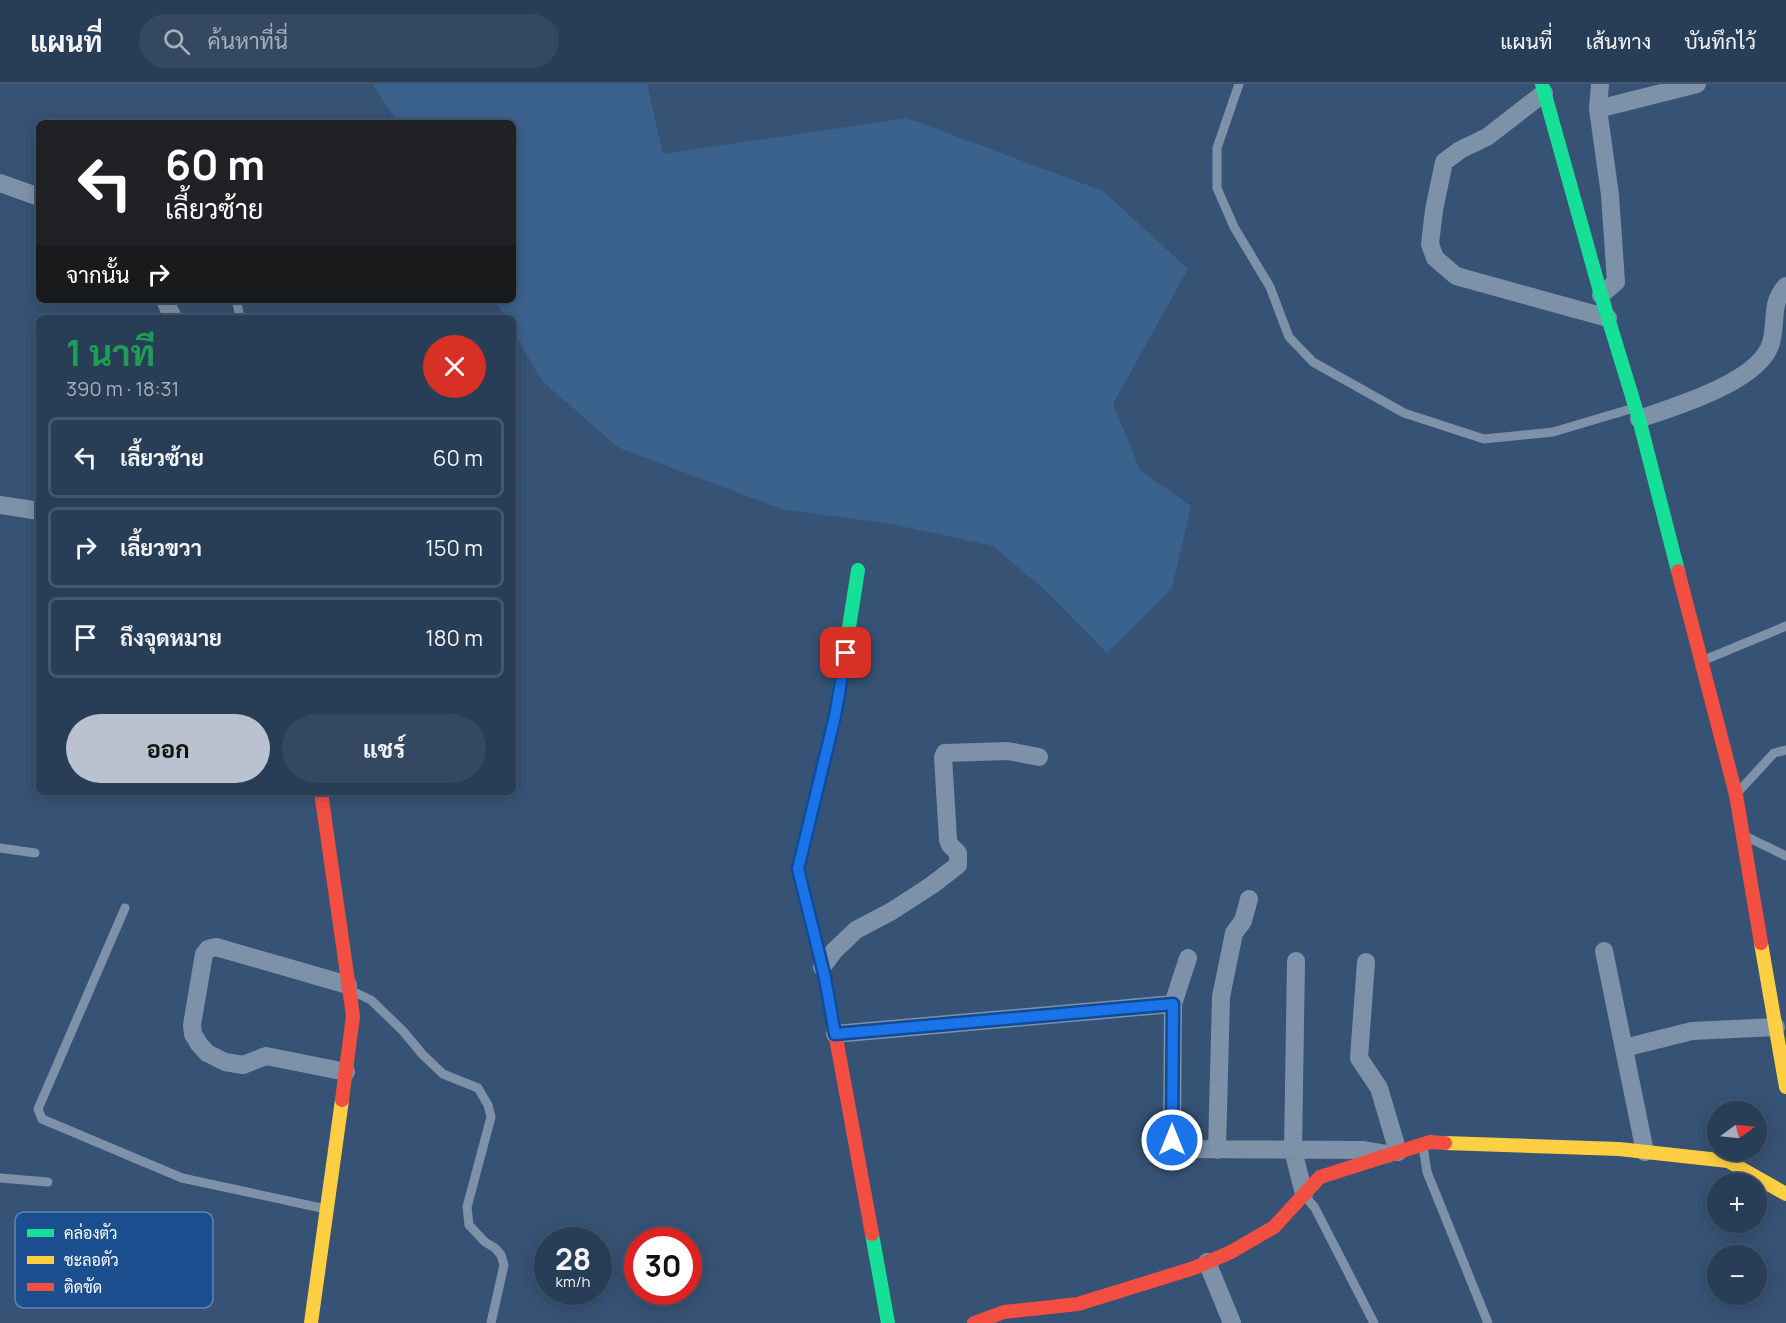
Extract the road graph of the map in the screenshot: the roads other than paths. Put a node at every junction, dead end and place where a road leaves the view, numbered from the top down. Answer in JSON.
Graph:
{"nodes":[{"id":1,"x":1239,"y":84,"type":"edge"},
{"id":2,"x":1600,"y":84,"type":"edge"},
{"id":3,"x":1697,"y":84,"type":"edge"},
{"id":4,"x":1543,"y":88,"type":"edge"},
{"id":5,"x":1598,"y":110,"type":"junction"},
{"id":6,"x":0,"y":183,"type":"edge"},
{"id":7,"x":36,"y":196,"type":"edge"},
{"id":8,"x":1786,"y":286,"type":"edge"},
{"id":9,"x":1601,"y":295,"type":"junction"},
{"id":10,"x":1608,"y":318,"type":"junction"},
{"id":11,"x":1636,"y":413,"type":"junction"},
{"id":12,"x":0,"y":505,"type":"edge"},
{"id":13,"x":36,"y":511,"type":"edge"},
{"id":14,"x":858,"y":570,"type":"dead end"},
{"id":15,"x":1786,"y":626,"type":"edge"},
{"id":16,"x":1702,"y":661,"type":"junction"},
{"id":17,"x":1786,"y":750,"type":"edge"},
{"id":18,"x":1039,"y":757,"type":"dead end"},
{"id":19,"x":321,"y":795,"type":"edge"},
{"id":20,"x":1736,"y":795,"type":"junction"},
{"id":21,"x":1743,"y":835,"type":"junction"},
{"id":22,"x":0,"y":848,"type":"edge"},
{"id":23,"x":35,"y":853,"type":"dead end"},
{"id":24,"x":1786,"y":856,"type":"edge"},
{"id":25,"x":1249,"y":899,"type":"dead end"},
{"id":26,"x":125,"y":908,"type":"dead end"},
{"id":27,"x":1604,"y":951,"type":"dead end"},
{"id":28,"x":1188,"y":958,"type":"dead end"},
{"id":29,"x":1296,"y":961,"type":"dead end"},
{"id":30,"x":1366,"y":962,"type":"dead end"},
{"id":31,"x":822,"y":967,"type":"junction"},
{"id":32,"x":349,"y":987,"type":"junction"},
{"id":33,"x":1173,"y":1004,"type":"junction"},
{"id":34,"x":1776,"y":1027,"type":"junction"},
{"id":35,"x":835,"y":1034,"type":"junction"},
{"id":36,"x":1624,"y":1048,"type":"junction"},
{"id":37,"x":346,"y":1072,"type":"junction"},
{"id":38,"x":1786,"y":1087,"type":"edge"},
{"id":39,"x":1423,"y":1144,"type":"junction"},
{"id":40,"x":1217,"y":1150,"type":"junction"},
{"id":41,"x":1293,"y":1150,"type":"junction"},
{"id":42,"x":1645,"y":1152,"type":"junction"},
{"id":43,"x":1394,"y":1154,"type":"junction"},
{"id":44,"x":0,"y":1178,"type":"edge"},
{"id":45,"x":48,"y":1182,"type":"dead end"},
{"id":46,"x":1304,"y":1194,"type":"junction"},
{"id":47,"x":1786,"y":1194,"type":"edge"},
{"id":48,"x":327,"y":1209,"type":"junction"},
{"id":49,"x":1207,"y":1262,"type":"junction"},
{"id":50,"x":311,"y":1323,"type":"edge"},
{"id":51,"x":491,"y":1323,"type":"edge"},
{"id":52,"x":888,"y":1323,"type":"edge"},
{"id":53,"x":974,"y":1323,"type":"edge"},
{"id":54,"x":1232,"y":1323,"type":"edge"},
{"id":55,"x":1374,"y":1323,"type":"edge"},
{"id":56,"x":1488,"y":1323,"type":"edge"}],
"edges":[{"from":1,"to":11,"type":"lane"},
{"from":2,"to":5,"type":"street"},
{"from":3,"to":5,"type":"street"},
{"from":4,"to":9,"type":"street"},
{"from":4,"to":10,"type":"street"},
{"from":5,"to":9,"type":"street"},
{"from":6,"to":7,"type":"street"},
{"from":8,"to":11,"type":"street"},
{"from":9,"to":10,"type":"street"},
{"from":10,"to":11,"type":"street"},
{"from":11,"to":16,"type":"street"},
{"from":12,"to":13,"type":"street"},
{"from":14,"to":31,"type":"street"},
{"from":15,"to":16,"type":"lane"},
{"from":16,"to":20,"type":"street"},
{"from":17,"to":20,"type":"lane"},
{"from":18,"to":31,"type":"street"},
{"from":19,"to":32,"type":"street"},
{"from":20,"to":21,"type":"street"},
{"from":21,"to":24,"type":"lane"},
{"from":21,"to":34,"type":"street"},
{"from":22,"to":23,"type":"lane"},
{"from":25,"to":40,"type":"street"},
{"from":26,"to":48,"type":"lane"},
{"from":27,"to":36,"type":"street"},
{"from":28,"to":33,"type":"street"},
{"from":29,"to":41,"type":"street"},
{"from":30,"to":43,"type":"street"},
{"from":31,"to":35,"type":"street"},
{"from":32,"to":37,"type":"street"},
{"from":32,"to":37,"type":"street"},
{"from":32,"to":51,"type":"lane"},
{"from":33,"to":35,"type":"street"},
{"from":33,"to":40,"type":"street"},
{"from":34,"to":36,"type":"street"},
{"from":34,"to":38,"type":"street"},
{"from":35,"to":52,"type":"street"},
{"from":36,"to":42,"type":"street"},
{"from":37,"to":48,"type":"street"},
{"from":39,"to":42,"type":"street"},
{"from":39,"to":43,"type":"street"},
{"from":39,"to":56,"type":"lane"},
{"from":40,"to":41,"type":"street"},
{"from":41,"to":43,"type":"street"},
{"from":41,"to":46,"type":"street"},
{"from":42,"to":47,"type":"street"},
{"from":43,"to":46,"type":"street"},
{"from":44,"to":45,"type":"lane"},
{"from":46,"to":49,"type":"street"},
{"from":46,"to":55,"type":"lane"},
{"from":48,"to":50,"type":"street"},
{"from":49,"to":53,"type":"street"},
{"from":49,"to":54,"type":"street"}]}
